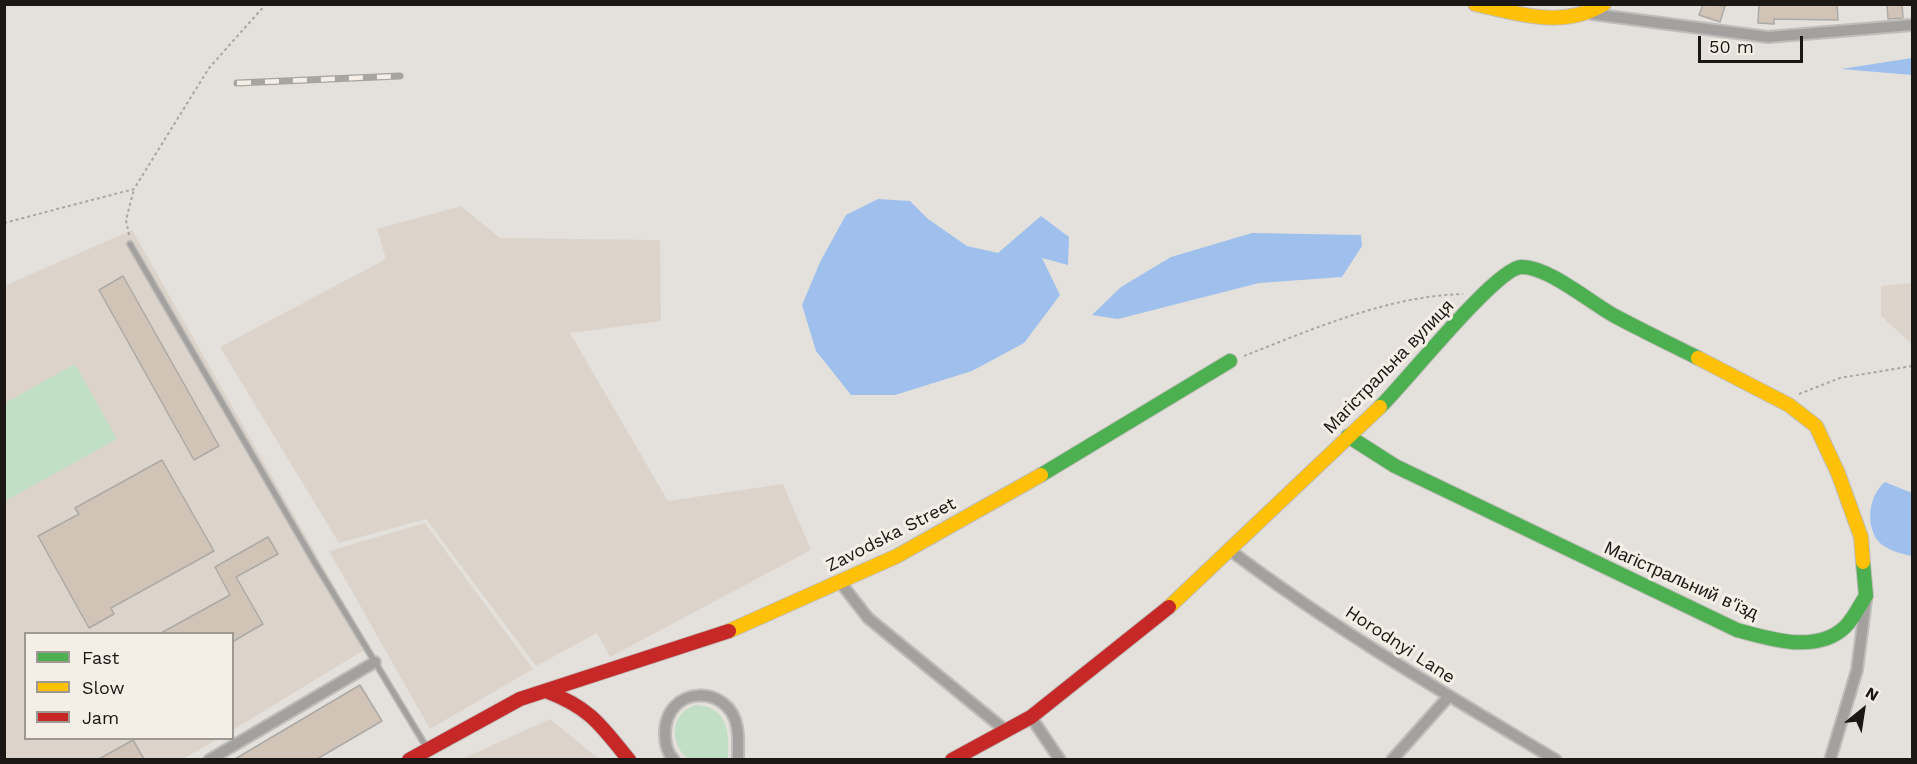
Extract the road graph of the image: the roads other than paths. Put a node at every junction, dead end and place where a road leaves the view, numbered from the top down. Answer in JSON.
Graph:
{"nodes":[{"id":1,"x":1475,"y":4,"type":"edge"},
{"id":2,"x":1604,"y":4,"type":"edge"},
{"id":3,"x":1592,"y":14,"type":"junction"},
{"id":4,"x":1912,"y":26,"type":"edge"},
{"id":5,"x":130,"y":243,"type":"road end"},
{"id":6,"x":1230,"y":361,"type":"road end"},
{"id":7,"x":1348,"y":436,"type":"junction"},
{"id":8,"x":1231,"y":551,"type":"junction"},
{"id":9,"x":840,"y":582,"type":"junction"},
{"id":10,"x":1866,"y":596,"type":"junction"},
{"id":11,"x":375,"y":662,"type":"junction"},
{"id":12,"x":546,"y":691,"type":"junction"},
{"id":13,"x":1449,"y":696,"type":"junction"},
{"id":14,"x":1030,"y":717,"type":"junction"},
{"id":15,"x":1005,"y":730,"type":"junction"},
{"id":16,"x":427,"y":748,"type":"junction"},
{"id":17,"x":209,"y":759,"type":"edge"},
{"id":18,"x":409,"y":759,"type":"edge"},
{"id":19,"x":629,"y":759,"type":"edge"},
{"id":20,"x":674,"y":759,"type":"edge"},
{"id":21,"x":738,"y":759,"type":"edge"},
{"id":22,"x":952,"y":759,"type":"edge"},
{"id":23,"x":1060,"y":759,"type":"edge"},
{"id":24,"x":1392,"y":759,"type":"edge"},
{"id":25,"x":1556,"y":759,"type":"edge"},
{"id":26,"x":1830,"y":759,"type":"edge"}],
"edges":[{"from":1,"to":3,"type":"street"},
{"from":2,"to":3,"type":"street"},
{"from":3,"to":4,"type":"street"},
{"from":5,"to":11,"type":"lane"},
{"from":6,"to":9,"type":"street","name":"Zavodska Street"},
{"from":7,"to":8,"type":"street","name":"Магістральна вулиця"},
{"from":7,"to":10,"type":"street","name":"Магістральний в'їзд"},
{"from":7,"to":10,"type":"street","name":"Магістральна вулиця"},
{"from":8,"to":13,"type":"street","name":"Horodnyi Lane"},
{"from":8,"to":14,"type":"street","name":"Магістральна вулиця"},
{"from":9,"to":12,"type":"street","name":"Zavodska Street"},
{"from":9,"to":15,"type":"street"},
{"from":10,"to":26,"type":"street"},
{"from":11,"to":16,"type":"lane"},
{"from":11,"to":17,"type":"street"},
{"from":12,"to":16,"type":"street","name":"Zavodska Street"},
{"from":12,"to":19,"type":"street"},
{"from":13,"to":24,"type":"street"},
{"from":13,"to":25,"type":"street","name":"Horodnyi Lane"},
{"from":14,"to":15,"type":"street","name":"Магістральна вулиця"},
{"from":14,"to":23,"type":"street"},
{"from":15,"to":22,"type":"street","name":"Магістральна вулиця"},
{"from":16,"to":18,"type":"street","name":"Zavodska Street"},
{"from":20,"to":21,"type":"street"}]}
